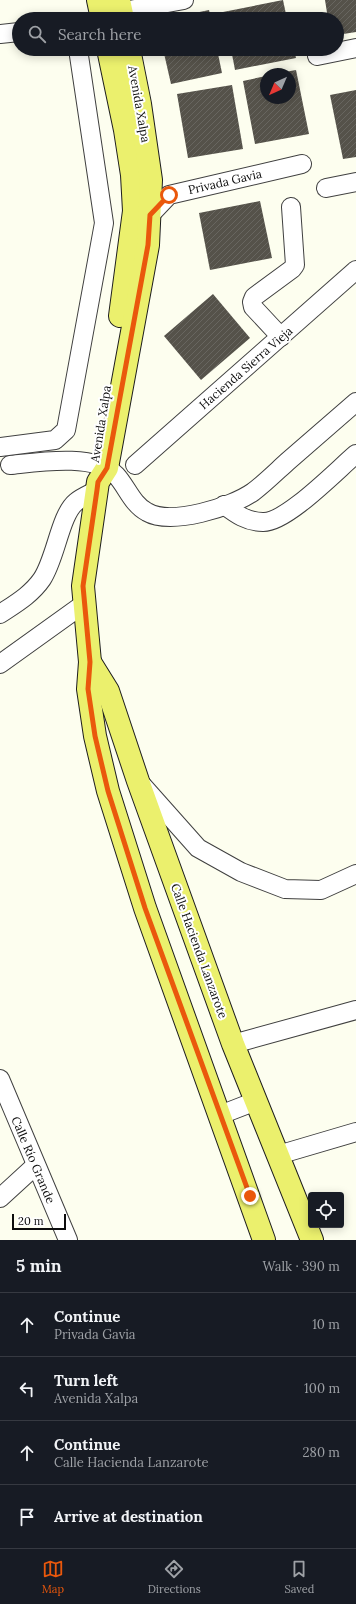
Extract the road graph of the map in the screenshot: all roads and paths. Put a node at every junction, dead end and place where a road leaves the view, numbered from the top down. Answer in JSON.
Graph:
{"nodes":[{"id":1,"x":184,"y":0,"type":"edge"},
{"id":2,"x":111,"y":11,"type":"edge"},
{"id":3,"x":12,"y":33,"type":"edge"},
{"id":4,"x":0,"y":34,"type":"edge"},
{"id":5,"x":356,"y":48,"type":"edge"},
{"id":6,"x":344,"y":50,"type":"edge"},
{"id":7,"x":79,"y":56,"type":"edge"},
{"id":8,"x":109,"y":56,"type":"edge"},
{"id":9,"x":130,"y":56,"type":"edge"},
{"id":10,"x":302,"y":164,"type":"dead end"},
{"id":11,"x":356,"y":182,"type":"edge"},
{"id":12,"x":326,"y":188,"type":"dead end"},
{"id":13,"x":290,"y":207,"type":"dead end"},
{"id":14,"x":142,"y":213,"type":"junction"},
{"id":15,"x":356,"y":270,"type":"edge"},
{"id":16,"x":281,"y":337,"type":"junction"},
{"id":17,"x":356,"y":402,"type":"edge"},
{"id":18,"x":0,"y":447,"type":"edge"},
{"id":19,"x":356,"y":454,"type":"edge"},
{"id":20,"x":10,"y":465,"type":"dead end"},
{"id":21,"x":136,"y":465,"type":"dead end"},
{"id":22,"x":99,"y":476,"type":"junction"},
{"id":23,"x":224,"y":505,"type":"junction"},
{"id":24,"x":85,"y":604,"type":"junction"},
{"id":25,"x":0,"y":614,"type":"edge"},
{"id":26,"x":90,"y":662,"type":"junction"},
{"id":27,"x":0,"y":664,"type":"edge"},
{"id":28,"x":138,"y":781,"type":"junction"},
{"id":29,"x":356,"y":874,"type":"edge"},
{"id":30,"x":356,"y":1010,"type":"edge"},
{"id":31,"x":233,"y":1044,"type":"junction"},
{"id":32,"x":0,"y":1079,"type":"edge"},
{"id":33,"x":256,"y":1101,"type":"junction"},
{"id":34,"x":220,"y":1115,"type":"junction"},
{"id":35,"x":356,"y":1132,"type":"edge"},
{"id":36,"x":278,"y":1155,"type":"junction"},
{"id":37,"x":35,"y":1166,"type":"junction"},
{"id":38,"x":0,"y":1198,"type":"edge"},
{"id":39,"x":306,"y":1234,"type":"edge"},
{"id":40,"x":68,"y":1240,"type":"edge"},
{"id":41,"x":264,"y":1240,"type":"edge"}],
"edges":[{"from":1,"to":2,"type":"street"},
{"from":3,"to":4,"type":"street"},
{"from":5,"to":6,"type":"street"},
{"from":7,"to":18,"type":"street"},
{"from":8,"to":14,"type":"main road","name":"Avenida Xalpa"},
{"from":9,"to":14,"type":"main road","name":"Avenida Xalpa"},
{"from":10,"to":14,"type":"street","name":"Privada Gavia"},
{"from":11,"to":12,"type":"street"},
{"from":13,"to":16,"type":"street"},
{"from":14,"to":22,"type":"main road","name":"Avenida Xalpa"},
{"from":15,"to":16,"type":"street","name":"Hacienda Sierra Vieja"},
{"from":16,"to":21,"type":"street","name":"Hacienda Sierra Vieja"},
{"from":17,"to":23,"type":"street"},
{"from":19,"to":23,"type":"street"},
{"from":20,"to":22,"type":"street"},
{"from":22,"to":23,"type":"street"},
{"from":22,"to":24,"type":"main road","name":"Calle Hacienda Lanzarote"},
{"from":22,"to":25,"type":"street"},
{"from":24,"to":26,"type":"main road","name":"Calle Hacienda Lanzarote"},
{"from":24,"to":27,"type":"street"},
{"from":26,"to":28,"type":"main road","name":"Calle Hacienda Lanzarote"},
{"from":26,"to":34,"type":"main road","name":"Calle Hacienda Lanzarote"},
{"from":28,"to":29,"type":"street"},
{"from":28,"to":31,"type":"main road","name":"Calle Hacienda Lanzarote"},
{"from":30,"to":31,"type":"street"},
{"from":31,"to":33,"type":"main road","name":"Calle Hacienda Lanzarote"},
{"from":32,"to":37,"type":"street","name":"Calle Río Grande"},
{"from":33,"to":34,"type":"street"},
{"from":33,"to":36,"type":"main road","name":"Calle Hacienda Lanzarote"},
{"from":34,"to":41,"type":"main road","name":"Calle Hacienda Lanzarote"},
{"from":35,"to":36,"type":"street"},
{"from":36,"to":39,"type":"main road","name":"Calle Hacienda Lanzarote"},
{"from":37,"to":38,"type":"street"},
{"from":37,"to":40,"type":"street","name":"Calle Río Grande"}]}
